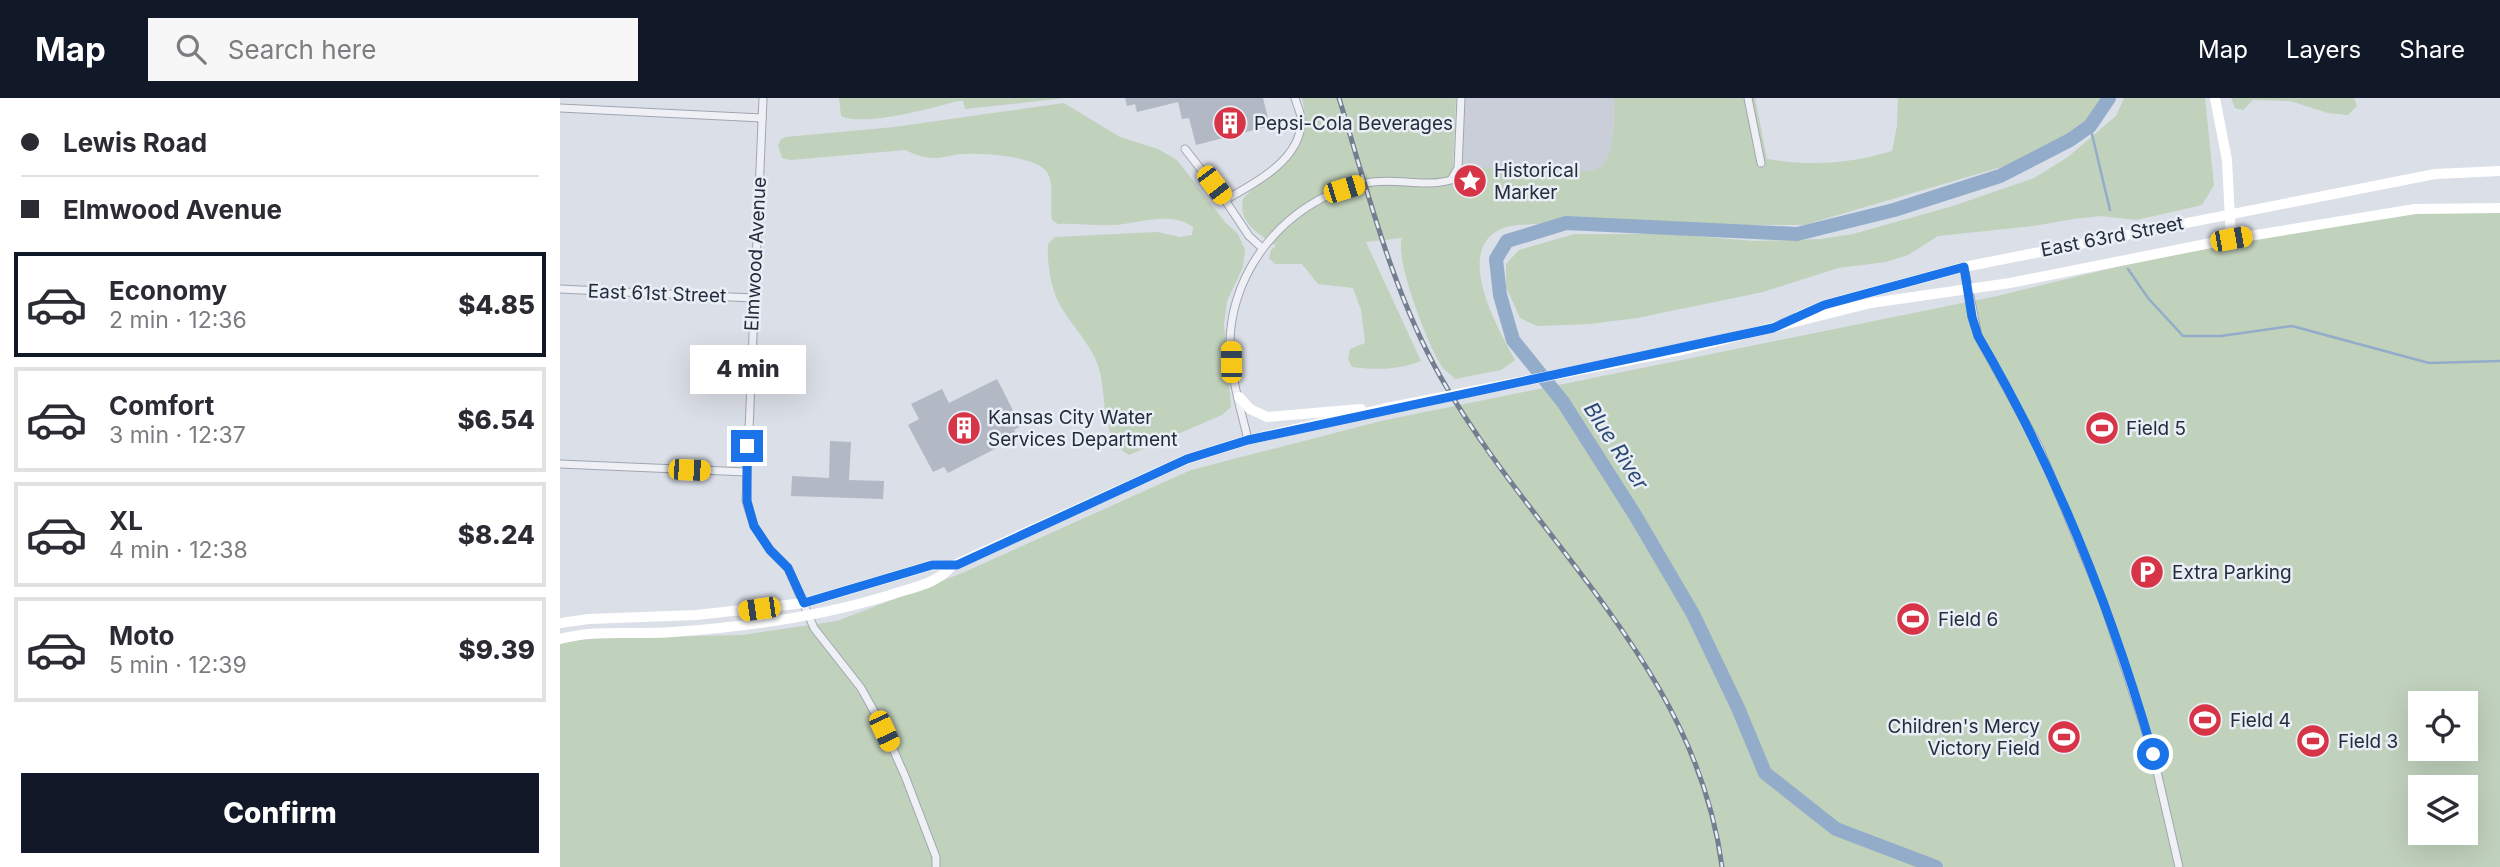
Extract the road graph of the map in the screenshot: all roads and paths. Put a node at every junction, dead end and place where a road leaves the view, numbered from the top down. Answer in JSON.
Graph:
{"nodes":[{"id":1,"x":763,"y":98,"type":"edge"},
{"id":2,"x":1296,"y":98,"type":"edge"},
{"id":3,"x":1461,"y":98,"type":"edge"},
{"id":4,"x":1748,"y":98,"type":"edge"},
{"id":5,"x":2215,"y":98,"type":"edge"},
{"id":6,"x":560,"y":108,"type":"edge"},
{"id":7,"x":762,"y":118,"type":"junction"},
{"id":8,"x":1185,"y":149,"type":"dead end"},
{"id":9,"x":1761,"y":163,"type":"dead end"},
{"id":10,"x":2500,"y":171,"type":"edge"},
{"id":11,"x":1225,"y":200,"type":"junction"},
{"id":12,"x":2500,"y":208,"type":"edge"},
{"id":13,"x":2230,"y":213,"type":"junction"},
{"id":14,"x":2231,"y":239,"type":"junction"},
{"id":15,"x":1261,"y":247,"type":"junction"},
{"id":16,"x":1964,"y":267,"type":"junction"},
{"id":17,"x":1968,"y":288,"type":"junction"},
{"id":18,"x":560,"y":289,"type":"edge"},
{"id":19,"x":753,"y":298,"type":"junction"},
{"id":20,"x":1773,"y":328,"type":"junction"},
{"id":21,"x":1239,"y":397,"type":"junction"},
{"id":22,"x":1387,"y":408,"type":"junction"},
{"id":23,"x":1248,"y":440,"type":"junction"},
{"id":24,"x":560,"y":464,"type":"edge"},
{"id":25,"x":746,"y":472,"type":"junction"},
{"id":26,"x":952,"y":566,"type":"junction"},
{"id":27,"x":804,"y":603,"type":"junction"},
{"id":28,"x":808,"y":616,"type":"junction"},
{"id":29,"x":560,"y":623,"type":"edge"},
{"id":30,"x":560,"y":639,"type":"edge"},
{"id":31,"x":936,"y":867,"type":"edge"},
{"id":32,"x":2179,"y":867,"type":"edge"}],
"edges":[{"from":1,"to":7,"type":"street","name":"Elmwood Avenue"},
{"from":2,"to":11,"type":"street"},
{"from":3,"to":15,"type":"street"},
{"from":4,"to":9,"type":"street"},
{"from":5,"to":13,"type":"main road"},
{"from":6,"to":7,"type":"street"},
{"from":7,"to":19,"type":"street","name":"Elmwood Avenue"},
{"from":8,"to":11,"type":"street"},
{"from":10,"to":13,"type":"main road","name":"East 63rd Street"},
{"from":11,"to":15,"type":"street"},
{"from":12,"to":14,"type":"main road","name":"East 63rd Street"},
{"from":13,"to":14,"type":"main road"},
{"from":13,"to":16,"type":"main road","name":"East 63rd Street"},
{"from":14,"to":17,"type":"main road","name":"East 63rd Street"},
{"from":15,"to":21,"type":"street"},
{"from":16,"to":17,"type":"street"},
{"from":16,"to":20,"type":"main road","name":"East 63rd Street"},
{"from":17,"to":20,"type":"main road","name":"East 63rd Street"},
{"from":17,"to":32,"type":"street"},
{"from":18,"to":19,"type":"street","name":"East 61st Street"},
{"from":19,"to":25,"type":"street","name":"Elmwood Avenue"},
{"from":20,"to":22,"type":"main road","name":"East 63rd Street","bridge":true},
{"from":21,"to":22,"type":"main road"},
{"from":21,"to":23,"type":"street"},
{"from":22,"to":23,"type":"main road","name":"East 63rd Street"},
{"from":23,"to":26,"type":"main road","name":"East 63rd Street"},
{"from":24,"to":25,"type":"street"},
{"from":25,"to":27,"type":"street","name":"Elmwood Avenue"},
{"from":26,"to":27,"type":"main road","name":"East 63rd Street"},
{"from":26,"to":28,"type":"main road","name":"East 63rd Street"},
{"from":27,"to":28,"type":"street","name":"Elmwood Avenue"},
{"from":27,"to":29,"type":"main road","name":"East 63rd Street"},
{"from":28,"to":30,"type":"main road","name":"East 63rd Street"},
{"from":28,"to":31,"type":"street","name":"Elmwood Avenue"}]}
